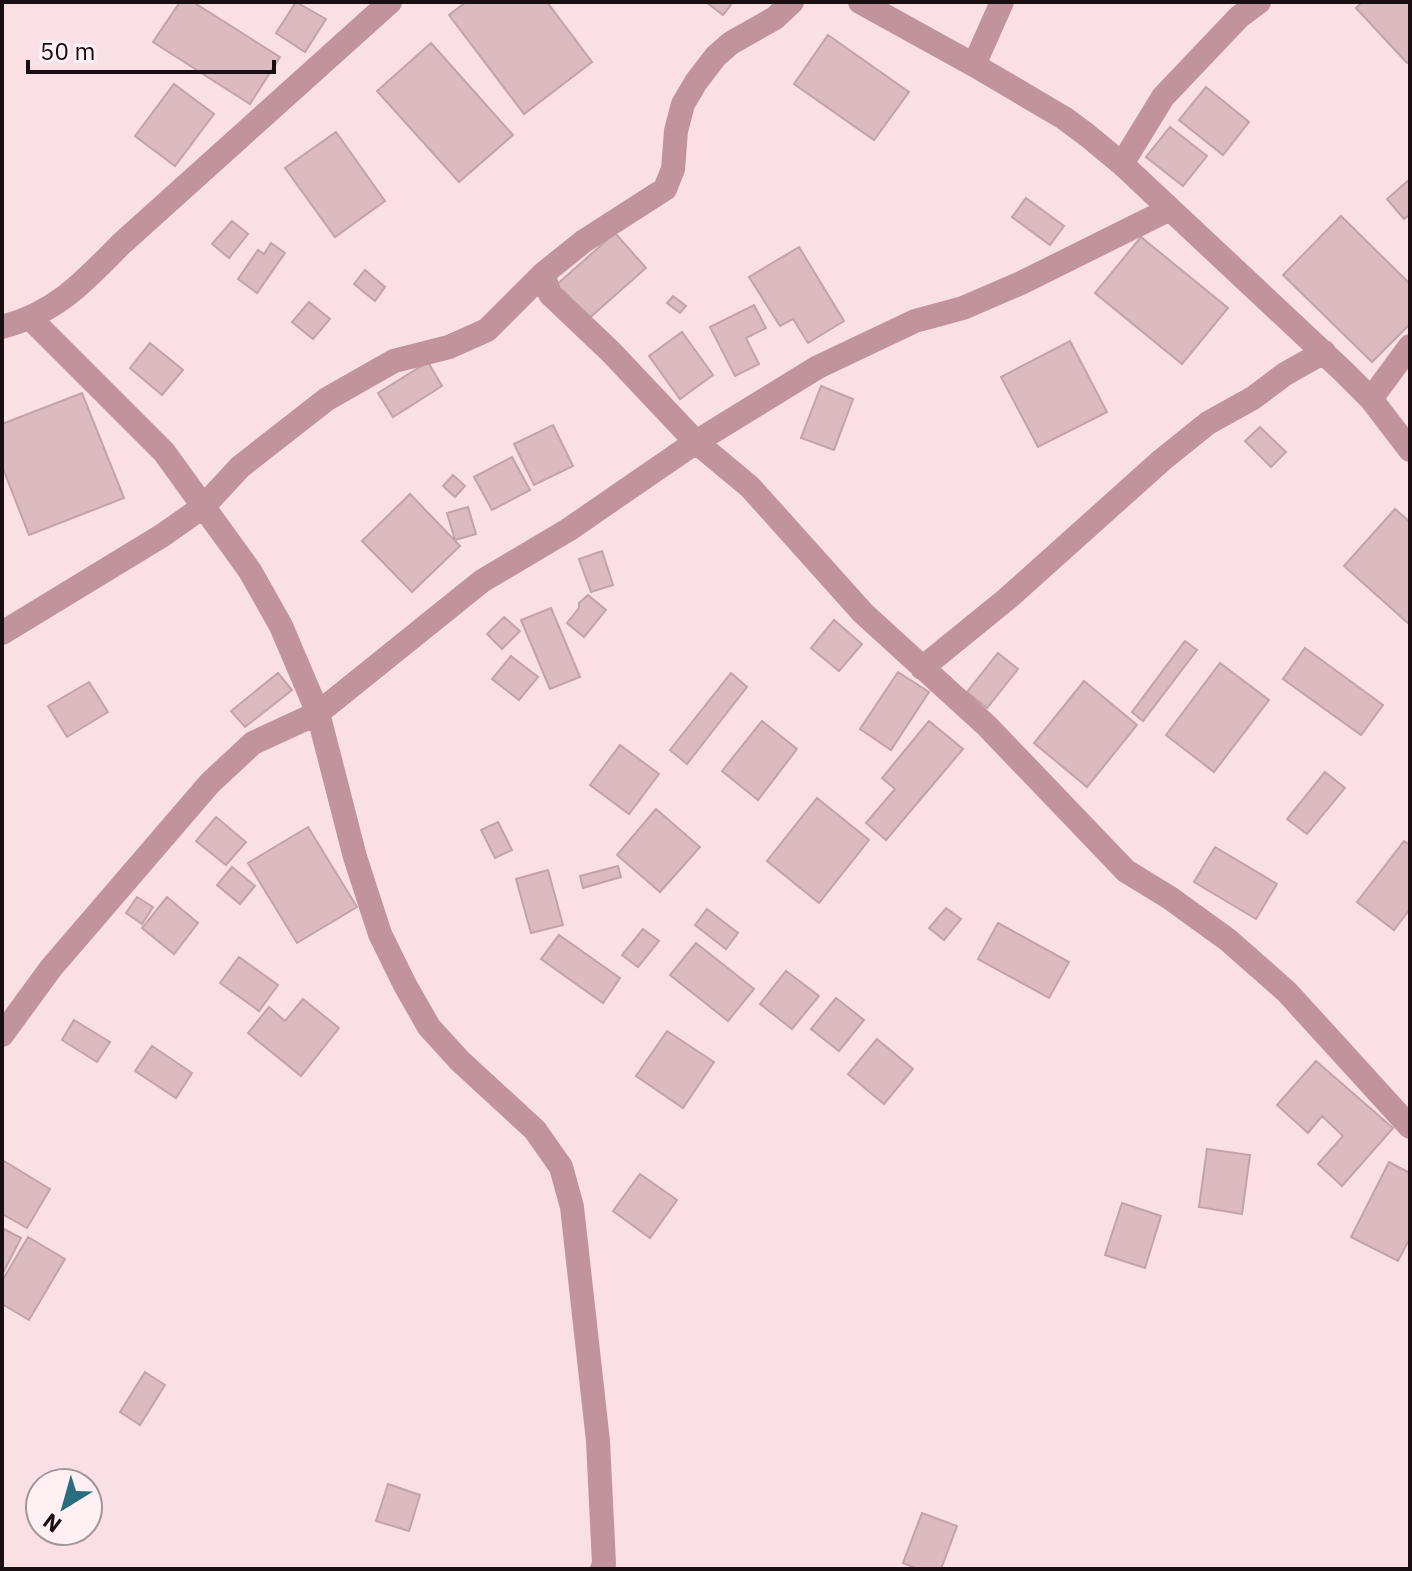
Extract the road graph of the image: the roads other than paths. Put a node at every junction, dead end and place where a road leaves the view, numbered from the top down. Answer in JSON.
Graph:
{"nodes":[{"id":1,"x":390,"y":2,"type":"edge"},
{"id":2,"x":792,"y":2,"type":"edge"},
{"id":3,"x":860,"y":2,"type":"edge"},
{"id":4,"x":1002,"y":2,"type":"edge"},
{"id":5,"x":1259,"y":2,"type":"edge"},
{"id":6,"x":974,"y":65,"type":"junction"},
{"id":7,"x":1122,"y":164,"type":"junction"},
{"id":8,"x":1170,"y":209,"type":"junction"},
{"id":9,"x":543,"y":274,"type":"junction"},
{"id":10,"x":31,"y":319,"type":"junction"},
{"id":11,"x":2,"y":327,"type":"edge"},
{"id":12,"x":1410,"y":346,"type":"edge"},
{"id":13,"x":1324,"y":352,"type":"junction"},
{"id":14,"x":1371,"y":399,"type":"junction"},
{"id":15,"x":696,"y":442,"type":"junction"},
{"id":16,"x":1410,"y":450,"type":"edge"},
{"id":17,"x":204,"y":506,"type":"junction"},
{"id":18,"x":2,"y":633,"type":"edge"},
{"id":19,"x":922,"y":668,"type":"junction"},
{"id":20,"x":318,"y":713,"type":"junction"},
{"id":21,"x":2,"y":1035,"type":"edge"},
{"id":22,"x":1410,"y":1127,"type":"edge"},
{"id":23,"x":604,"y":1567,"type":"edge"}],
"edges":[{"from":1,"to":10,"type":"street"},
{"from":2,"to":9,"type":"street"},
{"from":3,"to":6,"type":"street"},
{"from":4,"to":6,"type":"street"},
{"from":5,"to":7,"type":"street"},
{"from":6,"to":7,"type":"street"},
{"from":7,"to":8,"type":"street"},
{"from":8,"to":13,"type":"street"},
{"from":8,"to":15,"type":"street"},
{"from":9,"to":15,"type":"street"},
{"from":9,"to":17,"type":"street"},
{"from":10,"to":11,"type":"street"},
{"from":10,"to":17,"type":"street"},
{"from":12,"to":14,"type":"street"},
{"from":13,"to":14,"type":"street"},
{"from":13,"to":19,"type":"street"},
{"from":14,"to":16,"type":"street"},
{"from":15,"to":19,"type":"street"},
{"from":15,"to":20,"type":"street"},
{"from":17,"to":18,"type":"street"},
{"from":17,"to":20,"type":"street"},
{"from":19,"to":22,"type":"street"},
{"from":20,"to":21,"type":"street"},
{"from":20,"to":23,"type":"street"}]}
